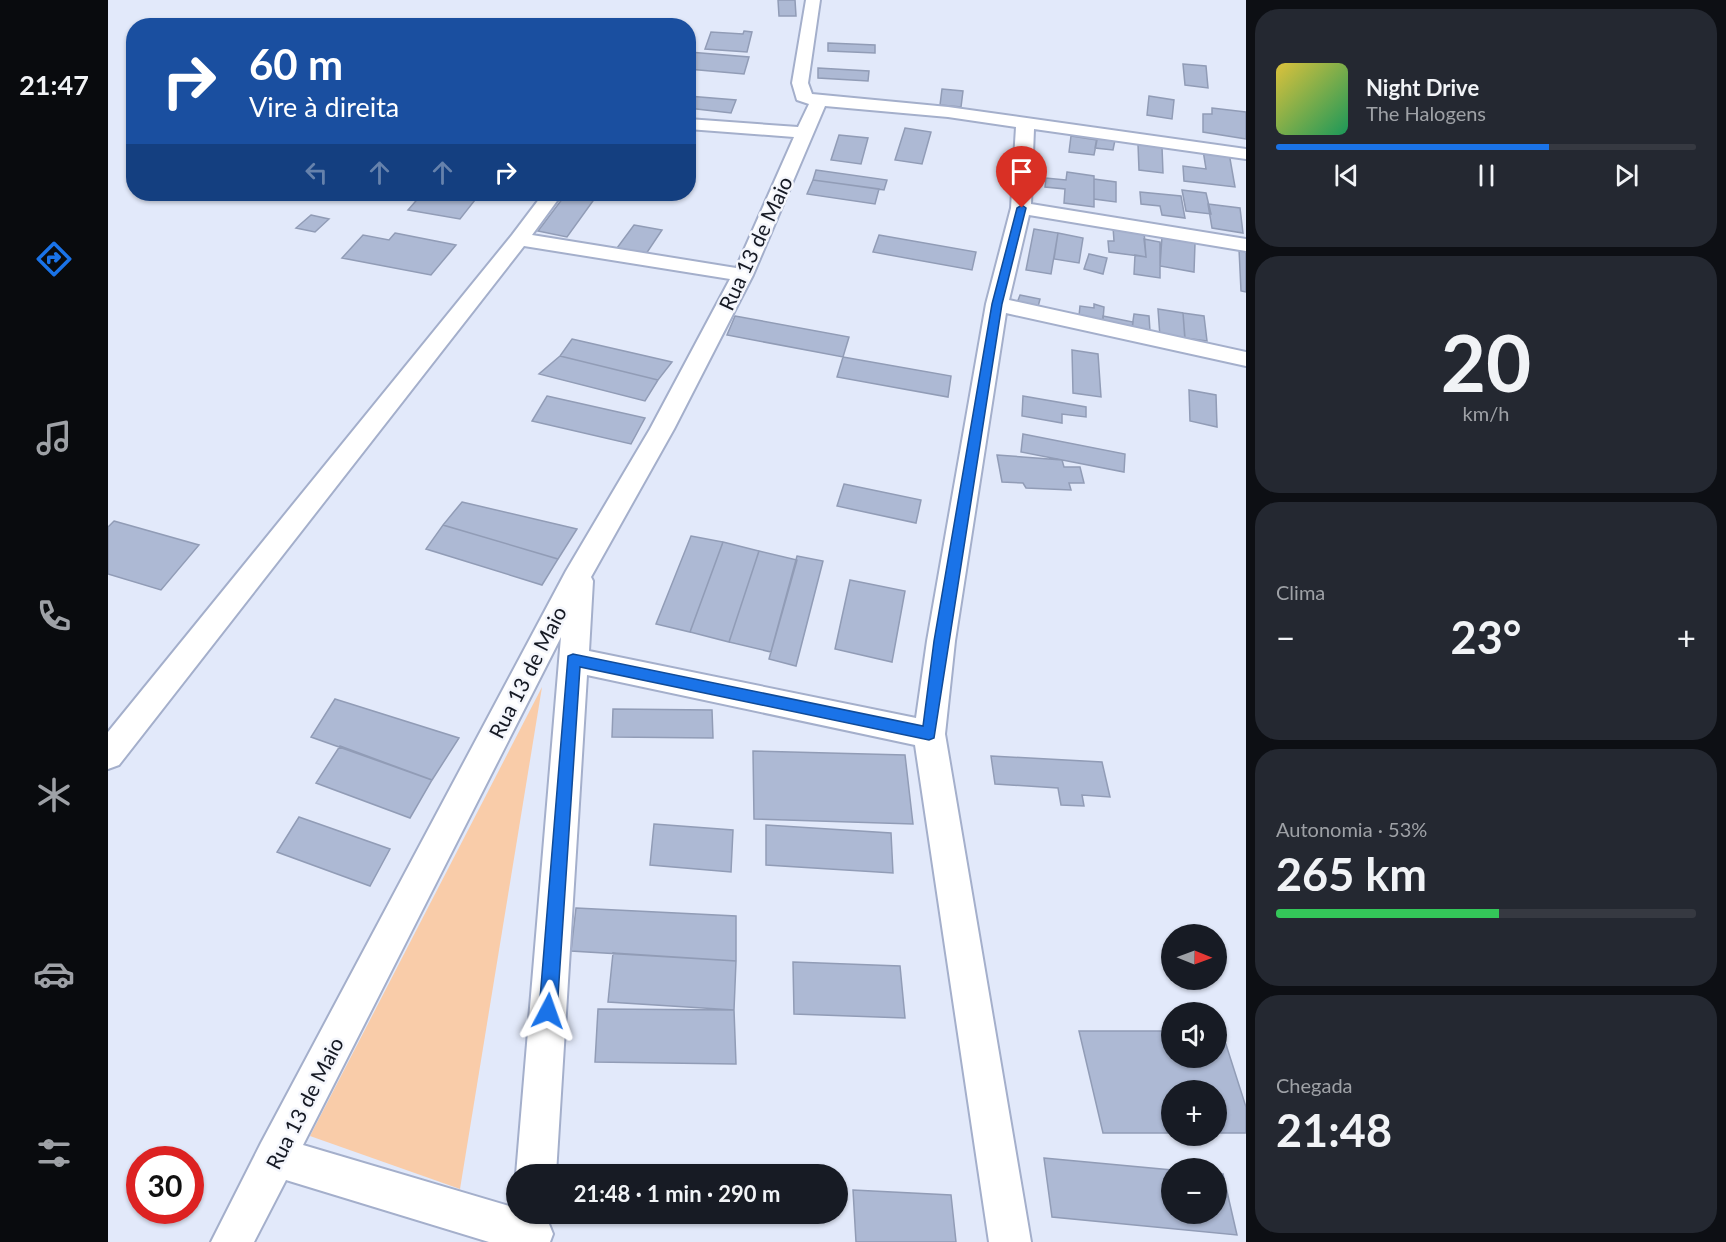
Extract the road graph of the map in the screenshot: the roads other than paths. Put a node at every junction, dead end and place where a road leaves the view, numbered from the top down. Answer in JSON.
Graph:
{"nodes":[{"id":1,"x":813,"y":0,"type":"edge"},
{"id":2,"x":819,"y":100,"type":"junction"},
{"id":3,"x":1025,"y":123,"type":"junction"},
{"id":4,"x":696,"y":125,"type":"edge"},
{"id":5,"x":805,"y":133,"type":"junction"},
{"id":6,"x":1246,"y":154,"type":"edge"},
{"id":7,"x":547,"y":201,"type":"edge"},
{"id":8,"x":1022,"y":208,"type":"junction"},
{"id":9,"x":519,"y":239,"type":"junction"},
{"id":10,"x":1246,"y":245,"type":"edge"},
{"id":11,"x":743,"y":275,"type":"junction"},
{"id":12,"x":997,"y":304,"type":"junction"},
{"id":13,"x":1246,"y":359,"type":"edge"},
{"id":14,"x":580,"y":570,"type":"junction"},
{"id":15,"x":573,"y":660,"type":"junction"},
{"id":16,"x":929,"y":734,"type":"junction"},
{"id":17,"x":108,"y":755,"type":"edge"},
{"id":18,"x":275,"y":1158,"type":"junction"},
{"id":19,"x":537,"y":1164,"type":"edge"},
{"id":20,"x":532,"y":1230,"type":"edge"},
{"id":21,"x":232,"y":1242,"type":"edge"},
{"id":22,"x":1010,"y":1242,"type":"edge"}],
"edges":[{"from":1,"to":2,"type":"street"},
{"from":2,"to":3,"type":"street"},
{"from":2,"to":5,"type":"street","name":"Rua 13 de Maio"},
{"from":3,"to":6,"type":"street"},
{"from":3,"to":8,"type":"street"},
{"from":4,"to":5,"type":"street"},
{"from":5,"to":11,"type":"street","name":"Rua 13 de Maio"},
{"from":7,"to":9,"type":"street"},
{"from":8,"to":10,"type":"street"},
{"from":8,"to":12,"type":"street"},
{"from":9,"to":11,"type":"street"},
{"from":9,"to":17,"type":"street"},
{"from":11,"to":14,"type":"street","name":"Rua 13 de Maio"},
{"from":12,"to":13,"type":"street"},
{"from":12,"to":16,"type":"street"},
{"from":14,"to":15,"type":"street"},
{"from":14,"to":18,"type":"street","name":"Rua 13 de Maio"},
{"from":15,"to":16,"type":"street"},
{"from":15,"to":19,"type":"street"},
{"from":16,"to":22,"type":"street"},
{"from":18,"to":20,"type":"street"},
{"from":18,"to":21,"type":"street","name":"Rua 13 de Maio"}]}
